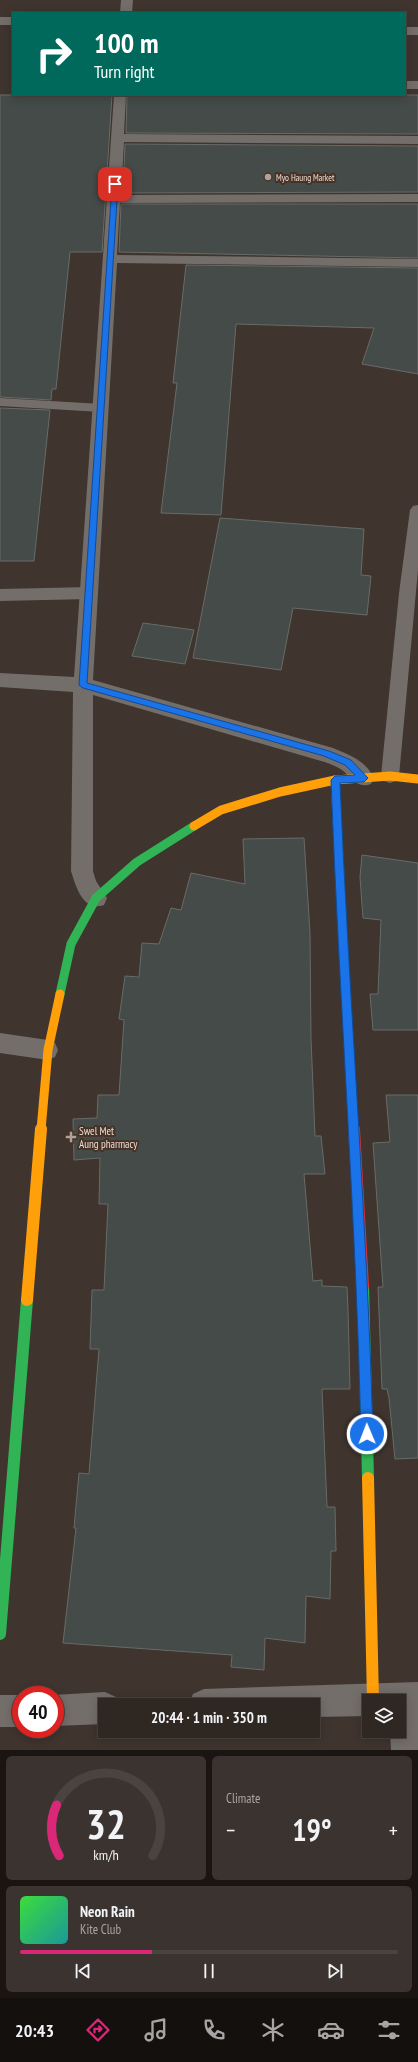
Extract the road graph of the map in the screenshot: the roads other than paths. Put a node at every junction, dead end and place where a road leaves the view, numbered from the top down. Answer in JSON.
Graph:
{"nodes":[{"id":1,"x":127,"y":0,"type":"edge"},
{"id":2,"x":126,"y":12,"type":"edge"},
{"id":3,"x":0,"y":21,"type":"edge"},
{"id":4,"x":12,"y":21,"type":"edge"},
{"id":5,"x":406,"y":31,"type":"edge"},
{"id":6,"x":418,"y":31,"type":"edge"},
{"id":7,"x":406,"y":85,"type":"edge"},
{"id":8,"x":418,"y":85,"type":"edge"},
{"id":9,"x":120,"y":96,"type":"edge"},
{"id":10,"x":118,"y":138,"type":"junction"},
{"id":11,"x":418,"y":140,"type":"edge"},
{"id":12,"x":418,"y":198,"type":"edge"},
{"id":13,"x":114,"y":199,"type":"junction"},
{"id":14,"x":110,"y":260,"type":"junction"},
{"id":15,"x":418,"y":263,"type":"edge"},
{"id":16,"x":0,"y":402,"type":"edge"},
{"id":17,"x":102,"y":408,"type":"junction"},
{"id":18,"x":418,"y":510,"type":"edge"},
{"id":19,"x":90,"y":593,"type":"junction"},
{"id":20,"x":0,"y":595,"type":"edge"},
{"id":21,"x":0,"y":680,"type":"edge"},
{"id":22,"x":83,"y":685,"type":"junction"},
{"id":23,"x":390,"y":776,"type":"junction"},
{"id":24,"x":364,"y":778,"type":"junction"},
{"id":25,"x":335,"y":780,"type":"junction"},
{"id":26,"x":418,"y":780,"type":"edge"},
{"id":27,"x":96,"y":898,"type":"junction"},
{"id":28,"x":0,"y":1043,"type":"edge"},
{"id":29,"x":48,"y":1050,"type":"junction"},
{"id":30,"x":0,"y":1634,"type":"edge"},
{"id":31,"x":373,"y":1694,"type":"edge"},
{"id":32,"x":411,"y":1698,"type":"edge"},
{"id":33,"x":362,"y":1700,"type":"edge"},
{"id":34,"x":320,"y":1702,"type":"edge"},
{"id":35,"x":98,"y":1708,"type":"edge"},
{"id":36,"x":64,"y":1710,"type":"edge"},
{"id":37,"x":0,"y":1711,"type":"edge"},
{"id":38,"x":12,"y":1711,"type":"edge"},
{"id":39,"x":407,"y":1750,"type":"edge"}],
"edges":[{"from":1,"to":2,"type":"street"},
{"from":3,"to":4,"type":"street"},
{"from":5,"to":6,"type":"street"},
{"from":7,"to":8,"type":"street"},
{"from":9,"to":10,"type":"street"},
{"from":10,"to":11,"type":"street"},
{"from":10,"to":13,"type":"street"},
{"from":12,"to":13,"type":"street"},
{"from":13,"to":14,"type":"street"},
{"from":14,"to":15,"type":"street"},
{"from":14,"to":17,"type":"street"},
{"from":16,"to":17,"type":"lane"},
{"from":17,"to":19,"type":"street"},
{"from":18,"to":23,"type":"lane"},
{"from":19,"to":20,"type":"lane"},
{"from":19,"to":22,"type":"street"},
{"from":21,"to":22,"type":"street"},
{"from":22,"to":24,"type":"street"},
{"from":22,"to":27,"type":"street"},
{"from":23,"to":24,"type":"street"},
{"from":23,"to":26,"type":"street"},
{"from":24,"to":25,"type":"street"},
{"from":25,"to":27,"type":"street"},
{"from":25,"to":31,"type":"street"},
{"from":27,"to":29,"type":"street"},
{"from":28,"to":29,"type":"lane"},
{"from":29,"to":30,"type":"street"},
{"from":32,"to":39,"type":"street"},
{"from":33,"to":34,"type":"street"},
{"from":35,"to":36,"type":"street"},
{"from":37,"to":38,"type":"street"}]}
